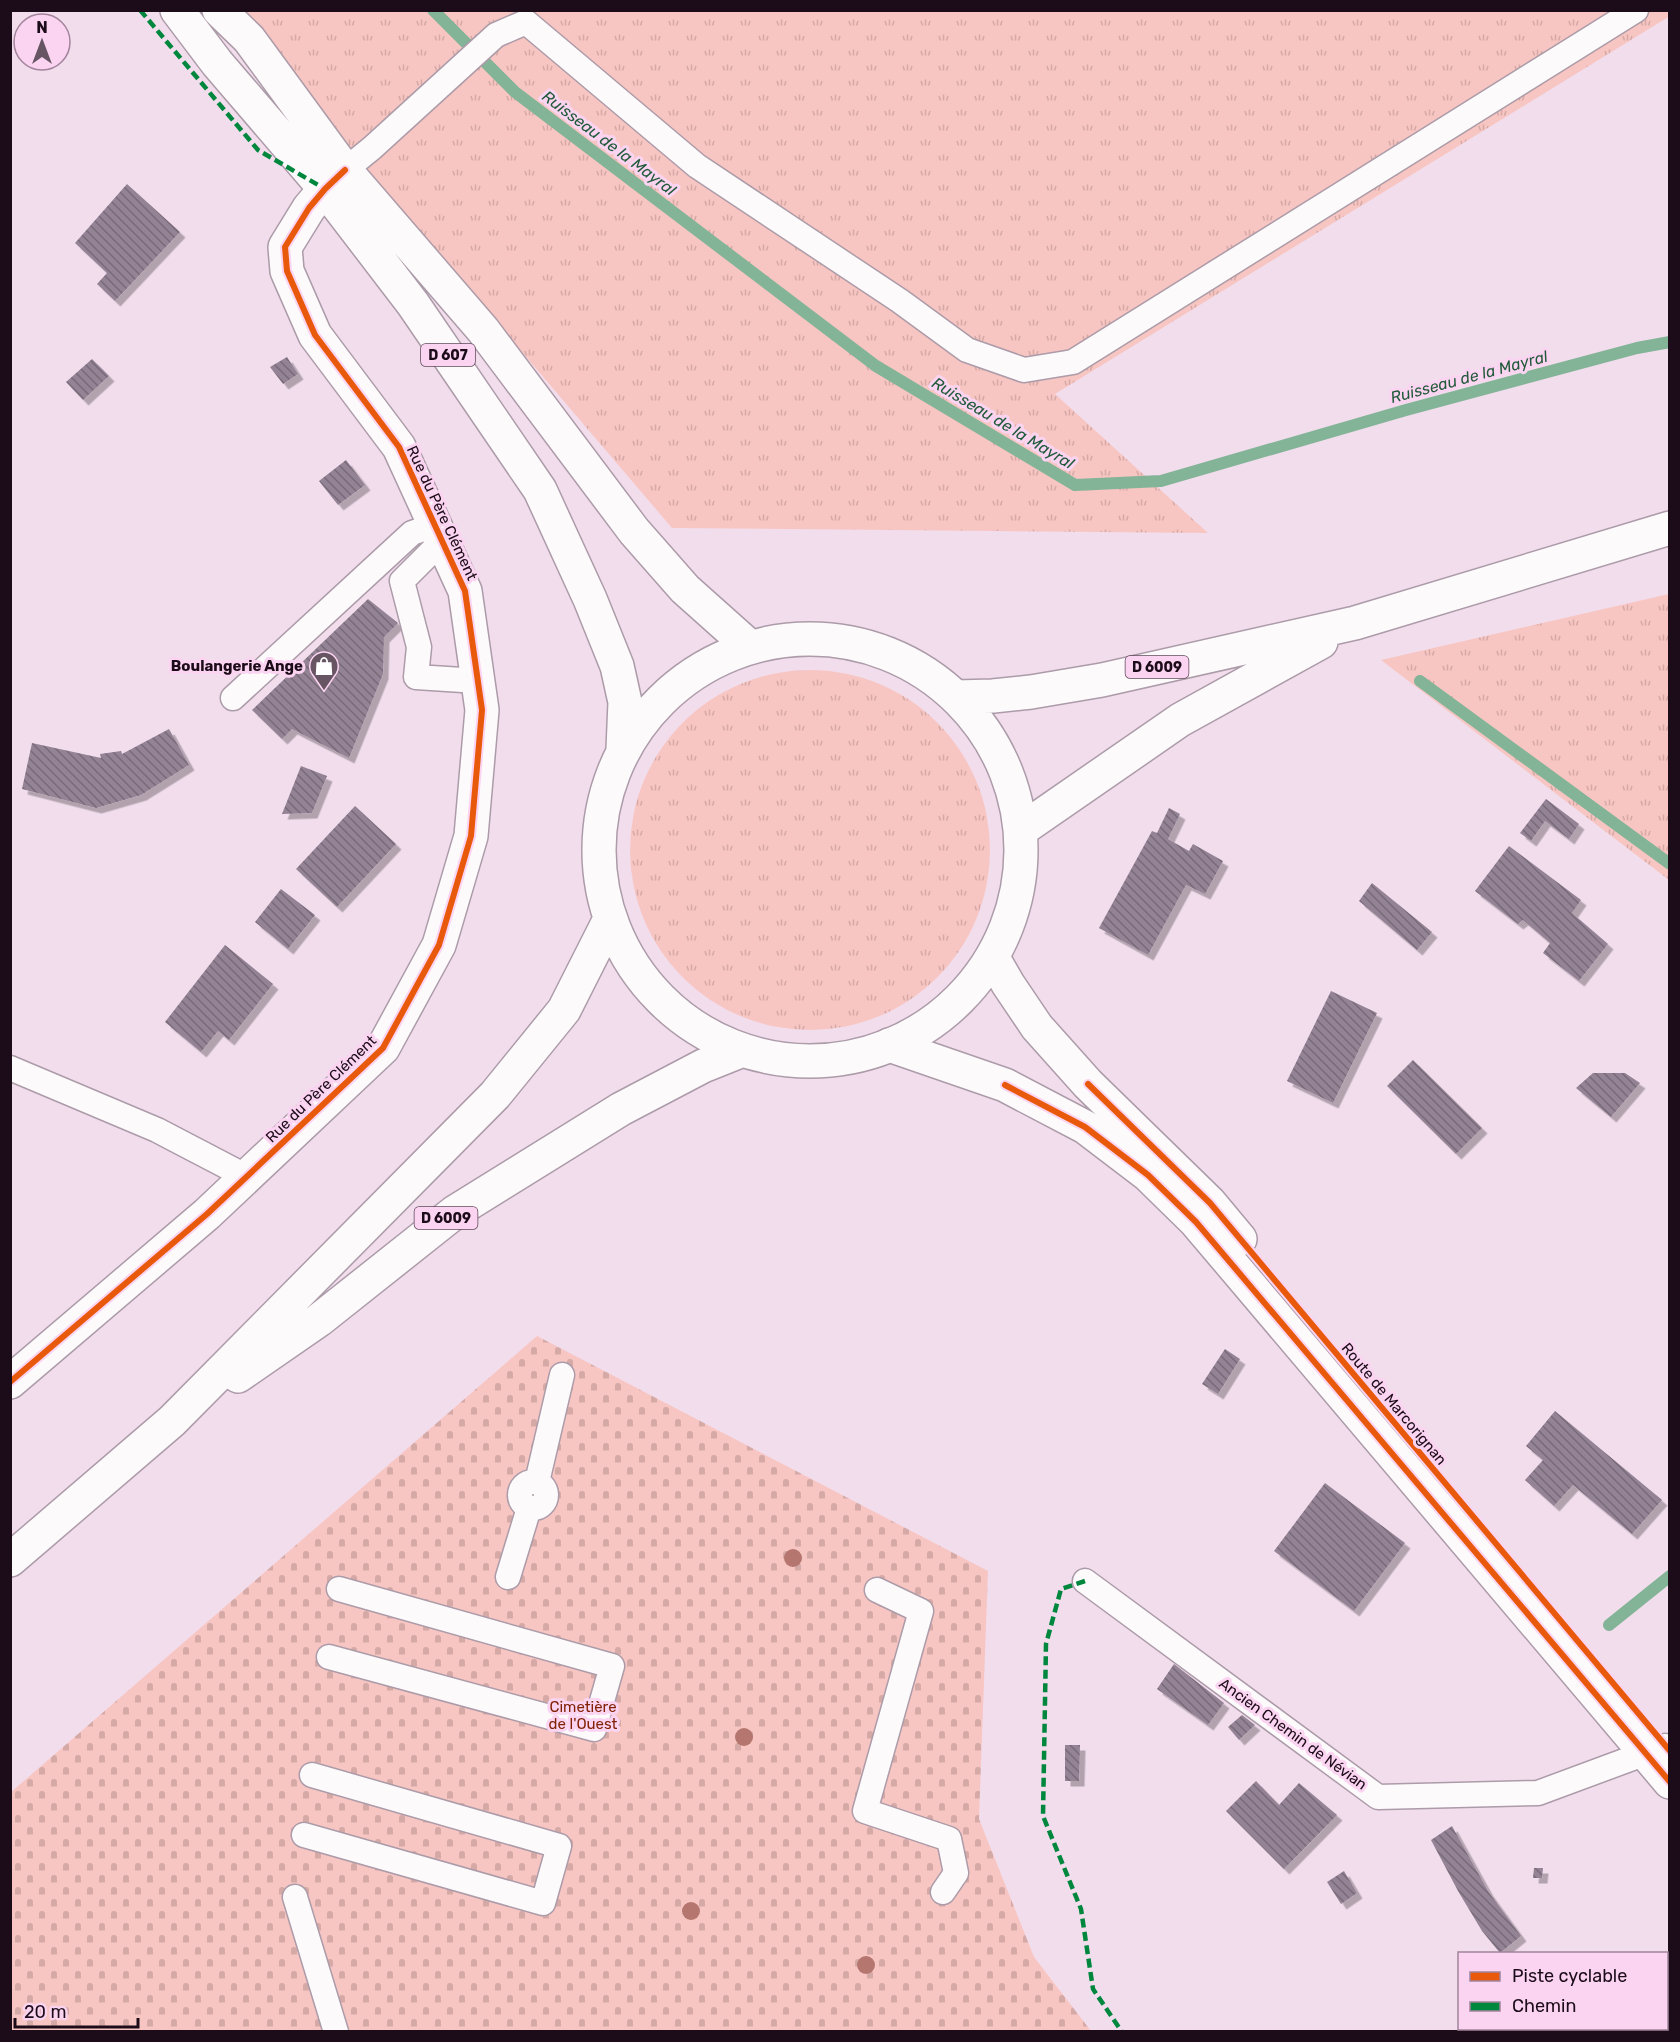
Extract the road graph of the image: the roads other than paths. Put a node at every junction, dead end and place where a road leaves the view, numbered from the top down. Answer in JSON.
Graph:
{"nodes":[{"id":1,"x":177,"y":10,"type":"edge"},
{"id":2,"x":219,"y":10,"type":"edge"},
{"id":3,"x":1636,"y":10,"type":"edge"},
{"id":4,"x":335,"y":179,"type":"junction"},
{"id":5,"x":1670,"y":528,"type":"edge"},
{"id":6,"x":438,"y":533,"type":"junction"},
{"id":7,"x":1355,"y":623,"type":"junction"},
{"id":8,"x":750,"y":646,"type":"junction"},
{"id":9,"x":478,"y":681,"type":"junction"},
{"id":10,"x":956,"y":697,"type":"junction"},
{"id":11,"x":233,"y":698,"type":"dead end"},
{"id":12,"x":623,"y":749,"type":"junction"},
{"id":13,"x":1021,"y":830,"type":"junction"},
{"id":14,"x":610,"y":919,"type":"junction"},
{"id":15,"x":993,"y":958,"type":"junction"},
{"id":16,"x":889,"y":1045,"type":"junction"},
{"id":17,"x":743,"y":1050,"type":"junction"},
{"id":18,"x":10,"y":1068,"type":"edge"},
{"id":19,"x":247,"y":1178,"type":"junction"},
{"id":20,"x":562,"y":1375,"type":"dead end"},
{"id":21,"x":10,"y":1382,"type":"edge"},
{"id":22,"x":172,"y":1421,"type":"junction"},
{"id":23,"x":10,"y":1560,"type":"edge"},
{"id":24,"x":508,"y":1577,"type":"dead end"},
{"id":25,"x":1085,"y":1581,"type":"dead end"},
{"id":26,"x":339,"y":1589,"type":"dead end"},
{"id":27,"x":877,"y":1590,"type":"dead end"},
{"id":28,"x":329,"y":1657,"type":"dead end"},
{"id":29,"x":1660,"y":1750,"type":"edge"},
{"id":30,"x":312,"y":1775,"type":"dead end"},
{"id":31,"x":1670,"y":1782,"type":"edge"},
{"id":32,"x":304,"y":1835,"type":"dead end"},
{"id":33,"x":943,"y":1892,"type":"dead end"},
{"id":34,"x":295,"y":1897,"type":"dead end"},
{"id":35,"x":336,"y":2031,"type":"edge"}],
"edges":[{"from":1,"to":4,"type":"main road","number":"D 607"},
{"from":2,"to":4,"type":"main road","number":"D 607"},
{"from":3,"to":4,"type":"lane"},
{"from":4,"to":6,"type":"main road","name":"Rue du Père Clément"},
{"from":4,"to":8,"type":"main road","number":"D 607"},
{"from":4,"to":12,"type":"main road","number":"D 607"},
{"from":5,"to":7,"type":"main road","number":"D 6009"},
{"from":6,"to":9,"type":"main road","name":"Rue du Père Clément"},
{"from":6,"to":9,"type":"lane"},
{"from":6,"to":11,"type":"lane"},
{"from":7,"to":10,"type":"main road","number":"D 6009"},
{"from":7,"to":13,"type":"main road","number":"D 6009"},
{"from":8,"to":10,"type":"main road"},
{"from":8,"to":12,"type":"main road"},
{"from":9,"to":19,"type":"main road","name":"Rue du Père Clément"},
{"from":10,"to":13,"type":"main road"},
{"from":12,"to":14,"type":"main road"},
{"from":13,"to":15,"type":"main road"},
{"from":14,"to":17,"type":"main road"},
{"from":14,"to":22,"type":"main road","number":"D 6009"},
{"from":15,"to":16,"type":"main road"},
{"from":15,"to":29,"type":"main road","name":"Route de Marcorignan"},
{"from":16,"to":17,"type":"main road"},
{"from":16,"to":29,"type":"main road","name":"Route de Marcorignan"},
{"from":17,"to":22,"type":"main road","number":"D 6009"},
{"from":18,"to":19,"type":"lane"},
{"from":19,"to":21,"type":"main road","name":"Rue du Père Clément"},
{"from":20,"to":24,"type":"lane"},
{"from":22,"to":23,"type":"main road","number":"D 6009"},
{"from":25,"to":29,"type":"lane","name":"Ancien Chemin de Névian"},
{"from":26,"to":28,"type":"lane"},
{"from":27,"to":33,"type":"lane"},
{"from":29,"to":31,"type":"main road","name":"Route de Marcorignan"},
{"from":30,"to":32,"type":"lane"},
{"from":34,"to":35,"type":"lane"}]}
